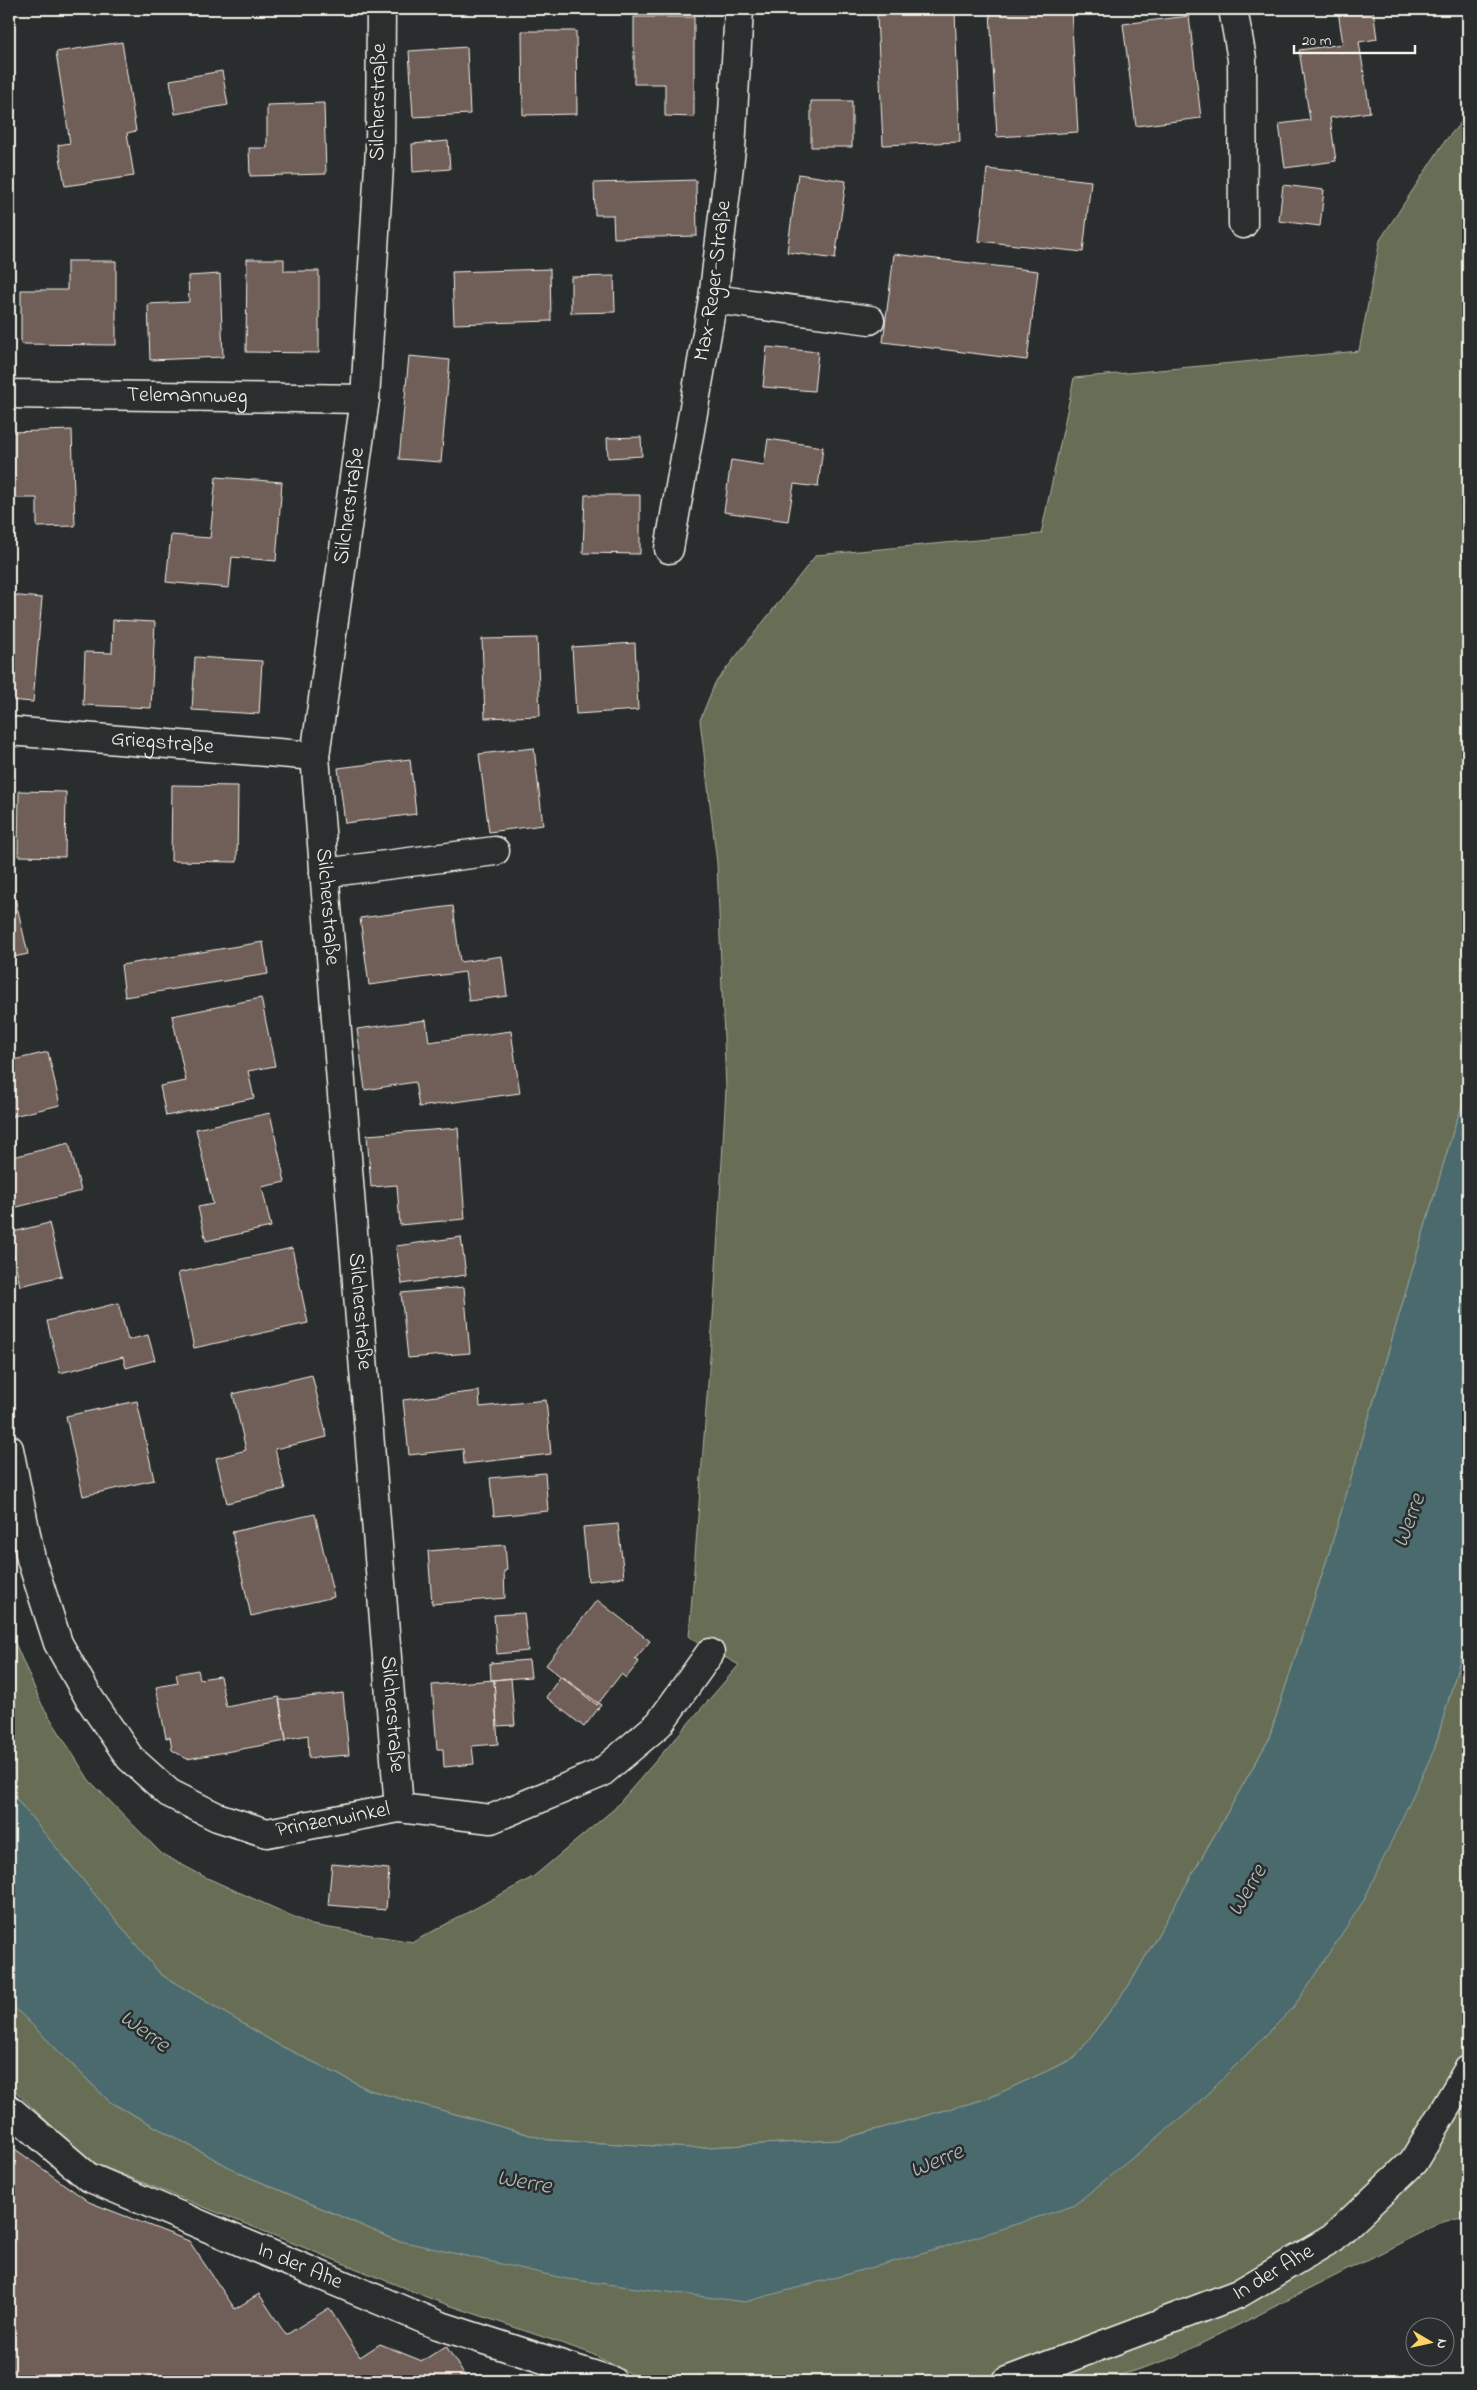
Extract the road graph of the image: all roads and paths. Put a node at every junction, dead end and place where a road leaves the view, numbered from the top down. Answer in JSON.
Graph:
{"nodes":[{"id":1,"x":380,"y":9,"type":"edge"},
{"id":2,"x":738,"y":9,"type":"edge"},
{"id":3,"x":1233,"y":9,"type":"edge"},
{"id":4,"x":1243,"y":224,"type":"dead end"},
{"id":5,"x":713,"y":299,"type":"junction"},
{"id":6,"x":870,"y":320,"type":"dead end"},
{"id":7,"x":9,"y":394,"type":"edge"},
{"id":8,"x":365,"y":399,"type":"junction"},
{"id":9,"x":669,"y":549,"type":"dead end"},
{"id":10,"x":9,"y":732,"type":"edge"},
{"id":11,"x":315,"y":756,"type":"junction"},
{"id":12,"x":495,"y":851,"type":"dead end"},
{"id":13,"x":324,"y":873,"type":"junction"},
{"id":14,"x":9,"y":1449,"type":"edge"},
{"id":15,"x":710,"y":1653,"type":"dead end"},
{"id":16,"x":399,"y":1808,"type":"junction"},
{"id":17,"x":1468,"y":2070,"type":"edge"},
{"id":18,"x":9,"y":2109,"type":"edge"},
{"id":19,"x":612,"y":2381,"type":"edge"},
{"id":20,"x":1007,"y":2381,"type":"edge"}],
"edges":[{"from":1,"to":8,"type":"street","name":"Silcherstraße"},
{"from":2,"to":5,"type":"street","name":"Max-Reger-Straße"},
{"from":3,"to":4,"type":"street"},
{"from":5,"to":6,"type":"street"},
{"from":5,"to":9,"type":"street","name":"Max-Reger-Straße"},
{"from":7,"to":8,"type":"street","name":"Telemannweg"},
{"from":8,"to":11,"type":"street","name":"Silcherstraße"},
{"from":10,"to":11,"type":"street","name":"Griegstraße"},
{"from":11,"to":13,"type":"street","name":"Silcherstraße"},
{"from":12,"to":13,"type":"street"},
{"from":13,"to":16,"type":"street","name":"Silcherstraße"},
{"from":14,"to":16,"type":"street","name":"Prinzenwinkel"},
{"from":15,"to":16,"type":"street","name":"Prinzenwinkel"},
{"from":17,"to":20,"type":"street","name":"In der Ahe"},
{"from":18,"to":19,"type":"street","name":"In der Ahe"}]}
